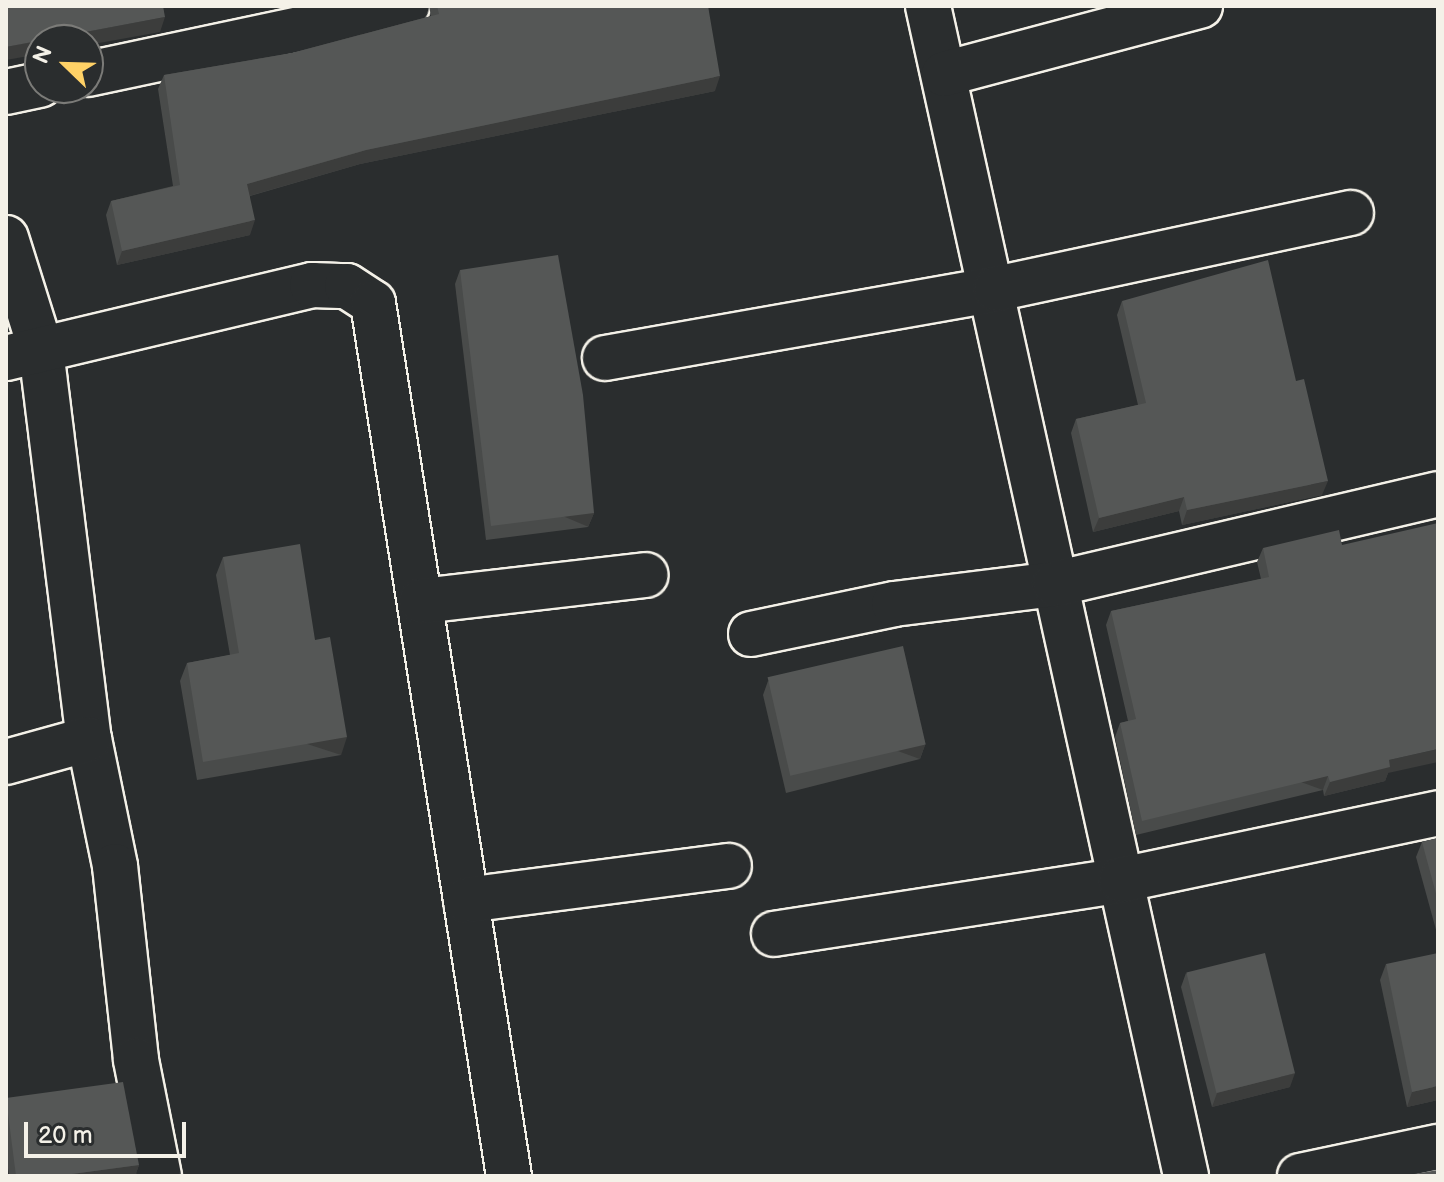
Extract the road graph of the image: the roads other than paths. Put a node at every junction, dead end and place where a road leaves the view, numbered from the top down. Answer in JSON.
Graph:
{"nodes":[{"id":1,"x":407,"y":6,"type":"edge"},
{"id":2,"x":928,"y":6,"type":"edge"},
{"id":3,"x":1200,"y":6,"type":"edge"},
{"id":4,"x":104,"y":71,"type":"edge"},
{"id":5,"x":944,"y":74,"type":"junction"},
{"id":6,"x":1351,"y":213,"type":"dead end"},
{"id":7,"x":6,"y":238,"type":"edge"},
{"id":8,"x":996,"y":289,"type":"junction"},
{"id":9,"x":23,"y":354,"type":"edge"},
{"id":10,"x":605,"y":358,"type":"dead end"},
{"id":11,"x":1438,"y":494,"type":"edge"},
{"id":12,"x":646,"y":575,"type":"dead end"},
{"id":13,"x":1055,"y":584,"type":"junction"},
{"id":14,"x":421,"y":601,"type":"junction"},
{"id":15,"x":751,"y":634,"type":"dead end"},
{"id":16,"x":89,"y":739,"type":"junction"},
{"id":17,"x":6,"y":762,"type":"edge"},
{"id":18,"x":1438,"y":813,"type":"edge"},
{"id":19,"x":729,"y":866,"type":"dead end"},
{"id":20,"x":1121,"y":880,"type":"junction"},
{"id":21,"x":466,"y":900,"type":"junction"},
{"id":22,"x":774,"y":934,"type":"dead end"},
{"id":23,"x":1438,"y":1147,"type":"edge"},
{"id":24,"x":159,"y":1176,"type":"edge"},
{"id":25,"x":509,"y":1176,"type":"edge"},
{"id":26,"x":1186,"y":1176,"type":"edge"},
{"id":27,"x":1300,"y":1176,"type":"edge"}],
"edges":[{"from":1,"to":4,"type":"street"},
{"from":2,"to":5,"type":"street"},
{"from":3,"to":5,"type":"street"},
{"from":5,"to":8,"type":"street"},
{"from":6,"to":8,"type":"street"},
{"from":7,"to":9,"type":"street"},
{"from":8,"to":10,"type":"street"},
{"from":8,"to":13,"type":"street"},
{"from":9,"to":14,"type":"street"},
{"from":9,"to":16,"type":"street"},
{"from":11,"to":13,"type":"street"},
{"from":12,"to":14,"type":"street"},
{"from":13,"to":15,"type":"street"},
{"from":13,"to":20,"type":"street"},
{"from":14,"to":21,"type":"street"},
{"from":16,"to":17,"type":"street"},
{"from":16,"to":24,"type":"street"},
{"from":18,"to":20,"type":"street"},
{"from":19,"to":21,"type":"street"},
{"from":20,"to":22,"type":"street"},
{"from":20,"to":26,"type":"street"},
{"from":21,"to":25,"type":"street"},
{"from":23,"to":27,"type":"street"}]}
